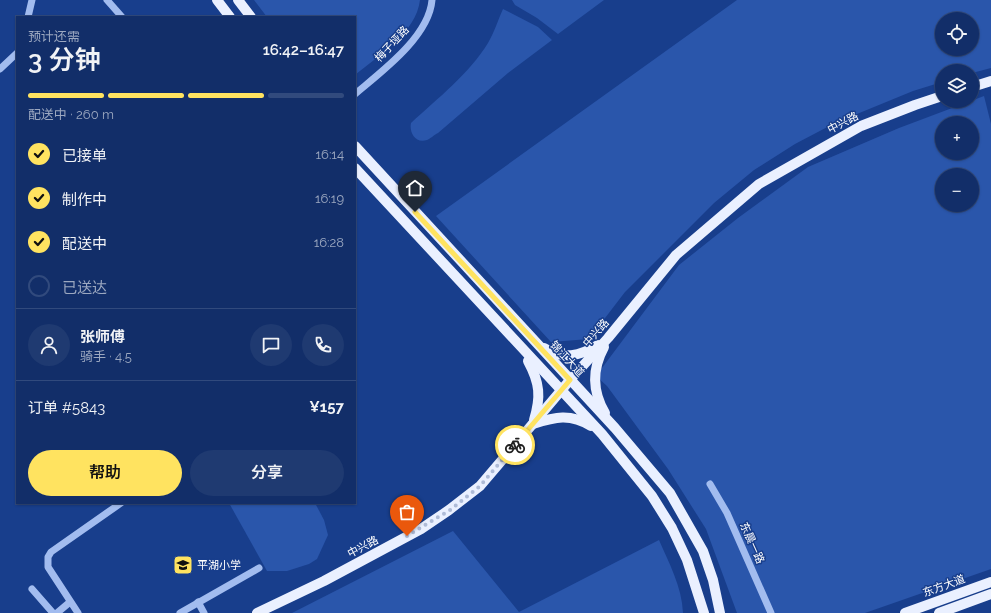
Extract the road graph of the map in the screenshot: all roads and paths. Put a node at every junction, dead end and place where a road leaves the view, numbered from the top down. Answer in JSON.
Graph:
{"nodes":[{"id":1,"x":32,"y":0,"type":"edge"},
{"id":2,"x":107,"y":0,"type":"edge"},
{"id":3,"x":217,"y":0,"type":"edge"},
{"id":4,"x":238,"y":0,"type":"edge"},
{"id":5,"x":432,"y":0,"type":"edge"},
{"id":6,"x":28,"y":16,"type":"edge"},
{"id":7,"x":121,"y":16,"type":"edge"},
{"id":8,"x":229,"y":16,"type":"edge"},
{"id":9,"x":250,"y":16,"type":"edge"},
{"id":10,"x":16,"y":54,"type":"edge"},
{"id":11,"x":0,"y":70,"type":"edge"},
{"id":12,"x":991,"y":81,"type":"edge"},
{"id":13,"x":979,"y":85,"type":"edge"},
{"id":14,"x":356,"y":93,"type":"edge"},
{"id":15,"x":935,"y":98,"type":"edge"},
{"id":16,"x":356,"y":147,"type":"edge"},
{"id":17,"x":356,"y":169,"type":"edge"},
{"id":18,"x":608,"y":338,"type":"junction"},
{"id":19,"x":534,"y":341,"type":"junction"},
{"id":20,"x":522,"y":349,"type":"junction"},
{"id":21,"x":570,"y":380,"type":"junction"},
{"id":22,"x":561,"y":391,"type":"junction"},
{"id":23,"x":533,"y":424,"type":"junction"},
{"id":24,"x":614,"y":428,"type":"junction"},
{"id":25,"x":602,"y":434,"type":"junction"},
{"id":26,"x":710,"y":484,"type":"dead end"},
{"id":27,"x":120,"y":504,"type":"edge"},
{"id":28,"x":259,"y":568,"type":"dead end"},
{"id":29,"x":991,"y":582,"type":"edge"},
{"id":30,"x":32,"y":589,"type":"dead end"},
{"id":31,"x":991,"y":594,"type":"edge"},
{"id":32,"x":70,"y":602,"type":"junction"},
{"id":33,"x":198,"y":602,"type":"junction"},
{"id":34,"x":53,"y":613,"type":"edge"},
{"id":35,"x":57,"y":613,"type":"edge"},
{"id":36,"x":78,"y":613,"type":"edge"},
{"id":37,"x":180,"y":613,"type":"edge"},
{"id":38,"x":204,"y":613,"type":"edge"},
{"id":39,"x":257,"y":613,"type":"edge"},
{"id":40,"x":704,"y":613,"type":"edge"},
{"id":41,"x":720,"y":613,"type":"edge"},
{"id":42,"x":771,"y":613,"type":"edge"},
{"id":43,"x":905,"y":613,"type":"edge"},
{"id":44,"x":939,"y":613,"type":"edge"}],
"edges":[{"from":1,"to":6,"type":"street"},
{"from":2,"to":7,"type":"street"},
{"from":3,"to":8,"type":"main road"},
{"from":4,"to":9,"type":"main road"},
{"from":5,"to":14,"type":"street","name":"梅子垭路"},
{"from":10,"to":11,"type":"street"},
{"from":12,"to":13,"type":"main road"},
{"from":15,"to":18,"type":"main road","name":"中兴路"},
{"from":16,"to":19,"type":"main road","name":"锦江大道"},
{"from":17,"to":20,"type":"main road"},
{"from":18,"to":19,"type":"main road"},
{"from":18,"to":21,"type":"main road","name":"中兴路"},
{"from":18,"to":24,"type":"main road"},
{"from":19,"to":21,"type":"main road","name":"锦江大道"},
{"from":20,"to":22,"type":"main road"},
{"from":20,"to":23,"type":"main road"},
{"from":21,"to":22,"type":"main road","name":"中兴路"},
{"from":21,"to":24,"type":"main road","name":"锦江大道"},
{"from":22,"to":23,"type":"main road","name":"中兴路"},
{"from":22,"to":25,"type":"main road"},
{"from":23,"to":25,"type":"main road"},
{"from":23,"to":39,"type":"main road","name":"中兴路"},
{"from":24,"to":41,"type":"main road","name":"锦江大道"},
{"from":25,"to":40,"type":"main road"},
{"from":26,"to":42,"type":"street","name":"东晨一路"},
{"from":27,"to":32,"type":"street"},
{"from":28,"to":33,"type":"street"},
{"from":29,"to":43,"type":"main road","name":"东方大道"},
{"from":30,"to":34,"type":"street"},
{"from":31,"to":44,"type":"main road"},
{"from":32,"to":35,"type":"street"},
{"from":32,"to":36,"type":"street"},
{"from":33,"to":37,"type":"street"},
{"from":33,"to":38,"type":"street"}]}
